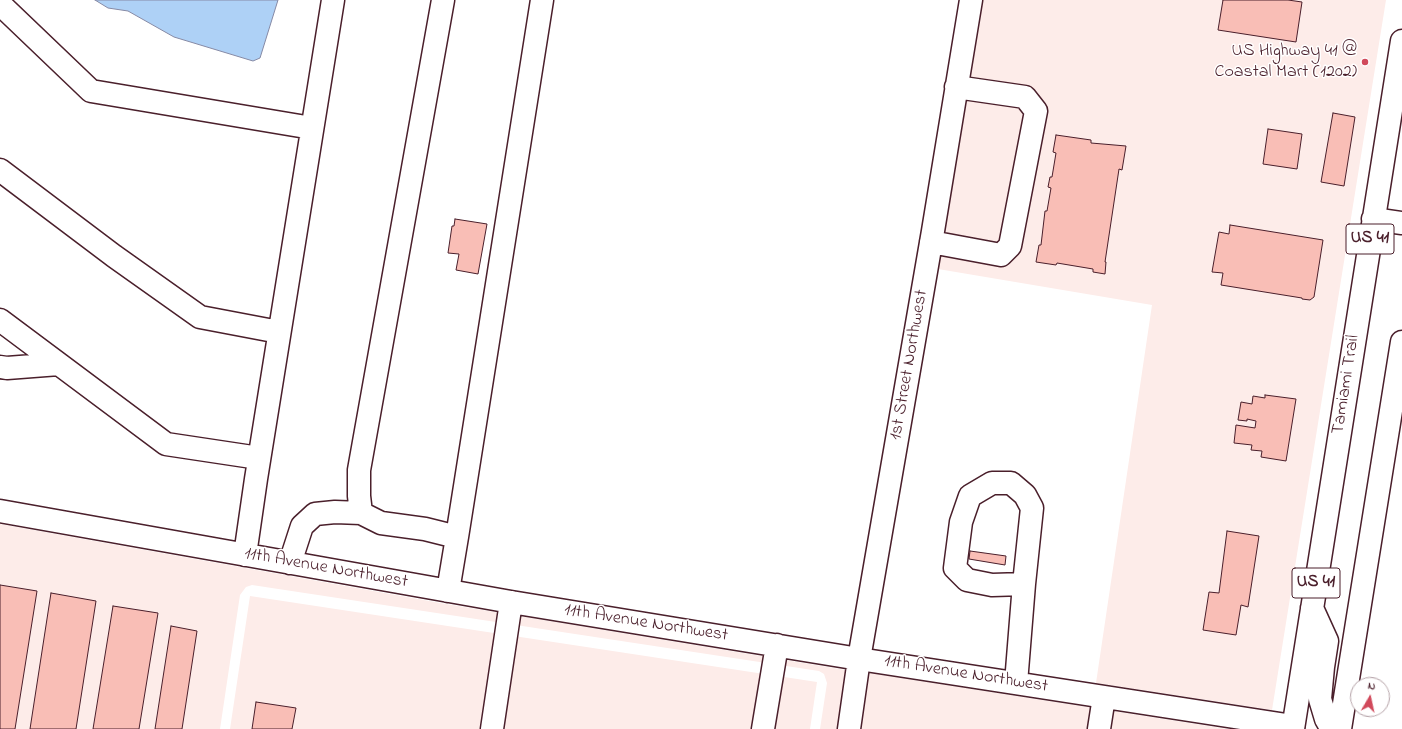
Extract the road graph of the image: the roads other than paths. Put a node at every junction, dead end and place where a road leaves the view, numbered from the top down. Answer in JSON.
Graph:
{"nodes":[{"id":1,"x":333,"y":0,"type":"edge"},
{"id":2,"x":443,"y":0,"type":"edge"},
{"id":3,"x":542,"y":0,"type":"edge"},
{"id":4,"x":971,"y":0,"type":"edge"},
{"id":5,"x":0,"y":4,"type":"edge"},
{"id":6,"x":1402,"y":41,"type":"edge"},
{"id":7,"x":956,"y":87,"type":"junction"},
{"id":8,"x":312,"y":128,"type":"junction"},
{"id":9,"x":0,"y":170,"type":"edge"},
{"id":10,"x":1374,"y":219,"type":"junction"},
{"id":11,"x":1402,"y":223,"type":"edge"},
{"id":12,"x":931,"y":242,"type":"junction"},
{"id":13,"x":0,"y":320,"type":"edge"},
{"id":14,"x":279,"y":332,"type":"junction"},
{"id":15,"x":1402,"y":342,"type":"edge"},
{"id":16,"x":59,"y":364,"type":"junction"},
{"id":17,"x":0,"y":367,"type":"edge"},
{"id":18,"x":1397,"y":403,"type":"edge"},
{"id":19,"x":259,"y":458,"type":"junction"},
{"id":20,"x":0,"y":511,"type":"edge"},
{"id":21,"x":361,"y":513,"type":"junction"},
{"id":22,"x":457,"y":537,"type":"junction"},
{"id":23,"x":245,"y":555,"type":"junction"},
{"id":24,"x":290,"y":563,"type":"junction"},
{"id":25,"x":1024,"y":584,"type":"junction"},
{"id":26,"x":448,"y":591,"type":"junction"},
{"id":27,"x":511,"y":602,"type":"junction"},
{"id":28,"x":1312,"y":608,"type":"junction"},
{"id":29,"x":777,"y":645,"type":"junction"},
{"id":30,"x":859,"y":659,"type":"junction"},
{"id":31,"x":1016,"y":683,"type":"junction"},
{"id":32,"x":1104,"y":697,"type":"junction"},
{"id":33,"x":1295,"y":728,"type":"edge"},
{"id":34,"x":492,"y":729,"type":"edge"},
{"id":35,"x":763,"y":729,"type":"edge"},
{"id":36,"x":849,"y":729,"type":"edge"},
{"id":37,"x":1099,"y":729,"type":"edge"},
{"id":38,"x":1334,"y":729,"type":"edge"},
{"id":39,"x":1340,"y":729,"type":"edge"}],
"edges":[{"from":1,"to":8,"type":"street"},
{"from":2,"to":21,"type":"street"},
{"from":3,"to":22,"type":"street"},
{"from":4,"to":7,"type":"street","name":"1st Street Northwest"},
{"from":5,"to":8,"type":"street"},
{"from":6,"to":10,"type":"street","name":"Tamiami Trail","number":"US 41"},
{"from":7,"to":12,"type":"street","name":"1st Street Northwest"},
{"from":7,"to":12,"type":"street"},
{"from":8,"to":14,"type":"street"},
{"from":9,"to":14,"type":"street"},
{"from":10,"to":11,"type":"street"},
{"from":10,"to":28,"type":"street","name":"Tamiami Trail","number":"US 41"},
{"from":12,"to":30,"type":"street","name":"1st Street Northwest"},
{"from":13,"to":16,"type":"street"},
{"from":14,"to":19,"type":"street"},
{"from":15,"to":18,"type":"street","number":"US 41"},
{"from":16,"to":17,"type":"street"},
{"from":16,"to":19,"type":"street"},
{"from":18,"to":39,"type":"street","number":"US 41"},
{"from":19,"to":23,"type":"street"},
{"from":20,"to":23,"type":"street","name":"11th Avenue Northwest"},
{"from":21,"to":22,"type":"street"},
{"from":21,"to":24,"type":"street"},
{"from":22,"to":26,"type":"street"},
{"from":23,"to":24,"type":"street","name":"11th Avenue Northwest"},
{"from":24,"to":26,"type":"street","name":"11th Avenue Northwest"},
{"from":25,"to":25,"type":"street"},
{"from":25,"to":31,"type":"street"},
{"from":26,"to":27,"type":"street","name":"11th Avenue Northwest"},
{"from":27,"to":29,"type":"street","name":"11th Avenue Northwest"},
{"from":27,"to":34,"type":"street"},
{"from":28,"to":33,"type":"street","name":"Tamiami Trail","number":"US 41"},
{"from":28,"to":38,"type":"street"},
{"from":29,"to":30,"type":"street","name":"11th Avenue Northwest"},
{"from":29,"to":35,"type":"street"},
{"from":30,"to":31,"type":"street","name":"11th Avenue Northwest"},
{"from":30,"to":36,"type":"street","name":"1st Street Northwest"},
{"from":31,"to":32,"type":"street","name":"11th Avenue Northwest"},
{"from":32,"to":33,"type":"street","name":"11th Avenue Northwest"},
{"from":32,"to":37,"type":"street"}]}
